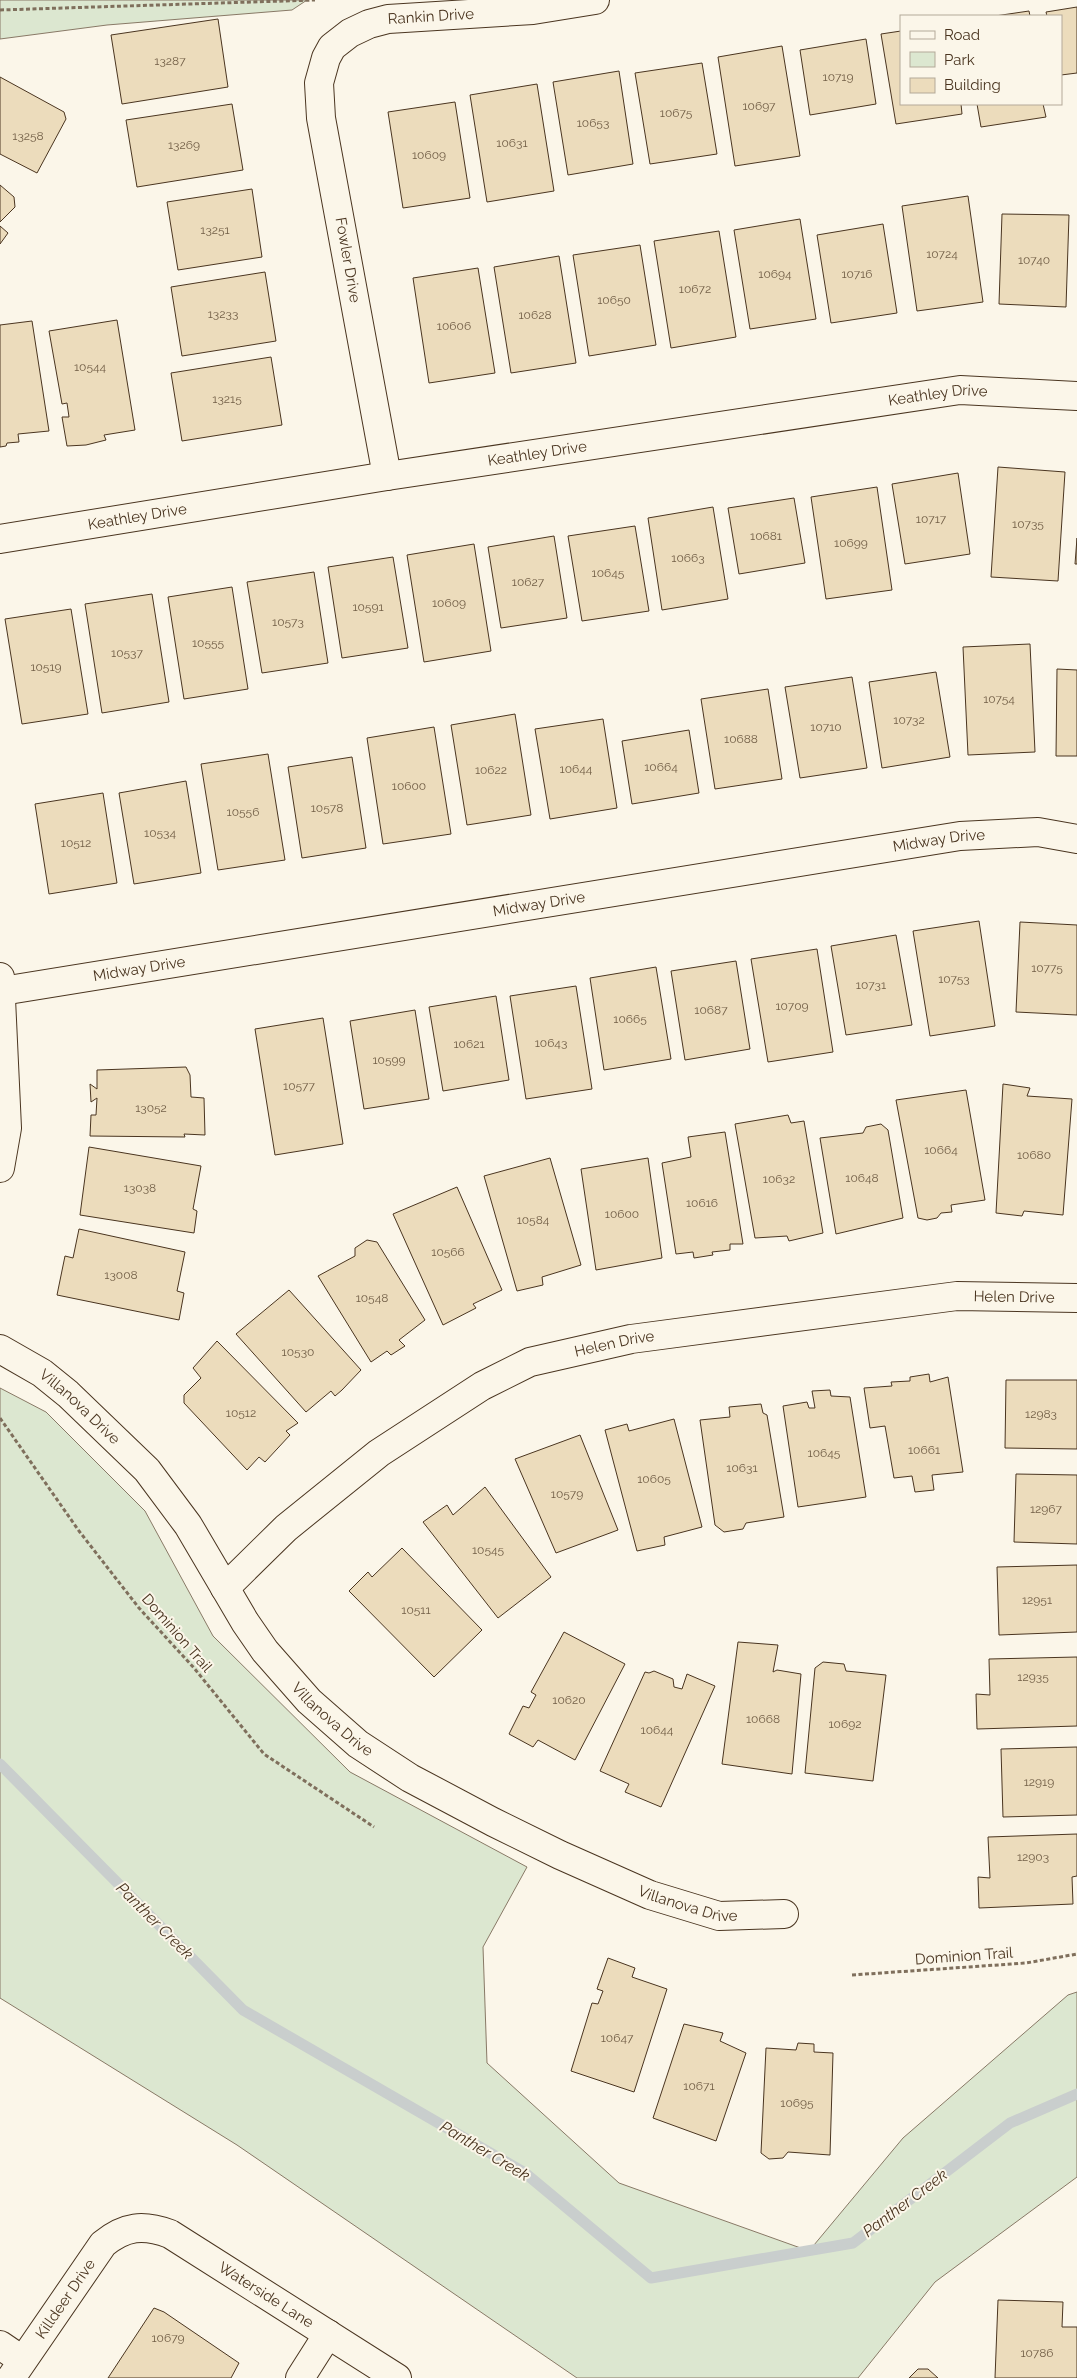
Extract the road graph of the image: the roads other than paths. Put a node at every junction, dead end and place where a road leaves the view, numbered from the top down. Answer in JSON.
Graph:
{"nodes":[{"id":1,"x":596,"y":0,"type":"edge"},
{"id":2,"x":332,"y":47,"type":"joint"},
{"id":3,"x":1077,"y":396,"type":"edge"},
{"id":4,"x":388,"y":476,"type":"junction"},
{"id":5,"x":0,"y":539,"type":"edge"},
{"id":6,"x":1077,"y":839,"type":"edge"},
{"id":7,"x":1,"y":984,"type":"edge"},
{"id":8,"x":0,"y":1168,"type":"edge"},
{"id":9,"x":1077,"y":1298,"type":"edge"},
{"id":10,"x":0,"y":1350,"type":"edge"},
{"id":11,"x":225,"y":1588,"type":"junction"},
{"id":12,"x":784,"y":1914,"type":"dead end"},
{"id":13,"x":130,"y":2229,"type":"joint"},
{"id":14,"x":328,"y":2334,"type":"junction"},
{"id":15,"x":0,"y":2345,"type":"edge"},
{"id":16,"x":17,"y":2369,"type":"edge"},
{"id":17,"x":300,"y":2378,"type":"edge"},
{"id":18,"x":397,"y":2378,"type":"edge"}],
"edges":[{"from":1,"to":2,"type":"street","name":"Rankin Drive"},
{"from":2,"to":4,"type":"street","name":"Fowler Drive"},
{"from":3,"to":4,"type":"street","name":"Keathley Drive"},
{"from":4,"to":5,"type":"street","name":"Keathley Drive"},
{"from":6,"to":7,"type":"street","name":"Midway Drive"},
{"from":7,"to":8,"type":"street"},
{"from":9,"to":11,"type":"street","name":"Helen Drive"},
{"from":10,"to":11,"type":"street","name":"Villanova Drive"},
{"from":11,"to":12,"type":"street","name":"Villanova Drive"},
{"from":13,"to":14,"type":"street","name":"Waterside Lane"},
{"from":13,"to":16,"type":"street","name":"Killdeer Drive"},
{"from":14,"to":17,"type":"street"},
{"from":14,"to":18,"type":"street","name":"Waterside Lane"},
{"from":15,"to":16,"type":"street"}]}
